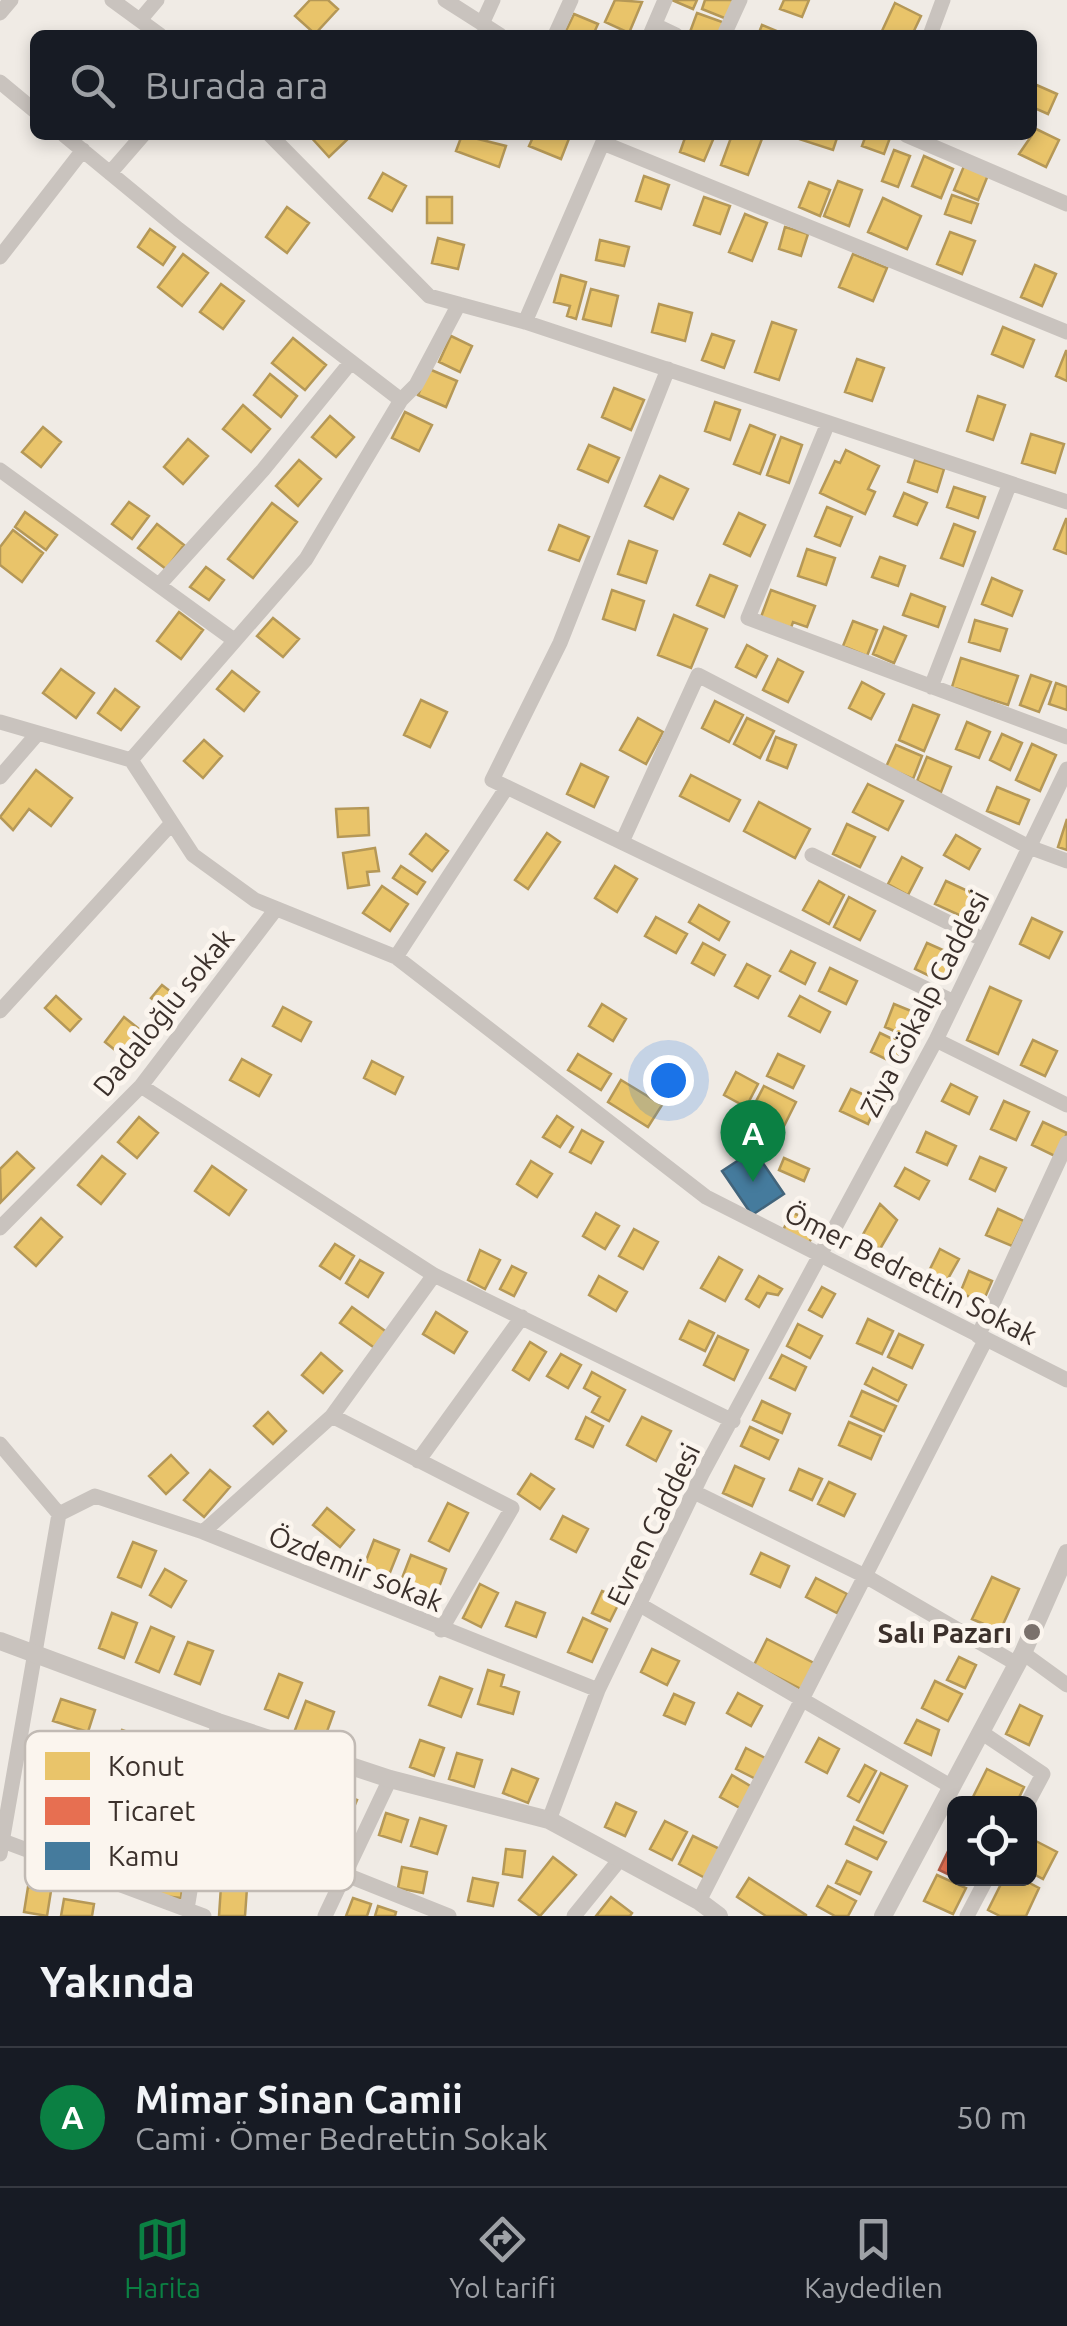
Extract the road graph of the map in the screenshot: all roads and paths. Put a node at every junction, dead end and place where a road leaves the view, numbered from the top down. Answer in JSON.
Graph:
{"nodes":[{"id":1,"x":11,"y":0,"type":"edge"},
{"id":2,"x":112,"y":0,"type":"edge"},
{"id":3,"x":157,"y":0,"type":"edge"},
{"id":4,"x":445,"y":0,"type":"edge"},
{"id":5,"x":493,"y":0,"type":"edge"},
{"id":6,"x":571,"y":0,"type":"edge"},
{"id":7,"x":665,"y":0,"type":"edge"},
{"id":8,"x":740,"y":0,"type":"edge"},
{"id":9,"x":943,"y":0,"type":"edge"},
{"id":10,"x":0,"y":14,"type":"edge"},
{"id":11,"x":140,"y":20,"type":"junction"},
{"id":12,"x":482,"y":24,"type":"junction"},
{"id":13,"x":153,"y":30,"type":"edge"},
{"id":14,"x":492,"y":30,"type":"edge"},
{"id":15,"x":557,"y":30,"type":"edge"},
{"id":16,"x":652,"y":30,"type":"edge"},
{"id":17,"x":726,"y":30,"type":"edge"},
{"id":18,"x":932,"y":30,"type":"edge"},
{"id":19,"x":0,"y":82,"type":"edge"},
{"id":20,"x":30,"y":107,"type":"edge"},
{"id":21,"x":70,"y":140,"type":"edge"},
{"id":22,"x":139,"y":140,"type":"edge"},
{"id":23,"x":275,"y":140,"type":"edge"},
{"id":24,"x":605,"y":140,"type":"edge"},
{"id":25,"x":607,"y":140,"type":"edge"},
{"id":26,"x":918,"y":140,"type":"edge"},
{"id":27,"x":83,"y":150,"type":"junction"},
{"id":28,"x":110,"y":173,"type":"junction"},
{"id":29,"x":1067,"y":204,"type":"edge"},
{"id":30,"x":0,"y":257,"type":"edge"},
{"id":31,"x":459,"y":304,"type":"junction"},
{"id":32,"x":525,"y":322,"type":"junction"},
{"id":33,"x":1067,"y":332,"type":"edge"},
{"id":34,"x":351,"y":362,"type":"junction"},
{"id":35,"x":668,"y":370,"type":"junction"},
{"id":36,"x":401,"y":400,"type":"junction"},
{"id":37,"x":828,"y":423,"type":"junction"},
{"id":38,"x":0,"y":470,"type":"edge"},
{"id":39,"x":1010,"y":483,"type":"junction"},
{"id":40,"x":1067,"y":502,"type":"edge"},
{"id":41,"x":159,"y":585,"type":"junction"},
{"id":42,"x":234,"y":640,"type":"junction"},
{"id":43,"x":931,"y":688,"type":"junction"},
{"id":44,"x":0,"y":722,"type":"edge"},
{"id":45,"x":38,"y":733,"type":"junction"},
{"id":46,"x":1067,"y":737,"type":"edge"},
{"id":47,"x":131,"y":760,"type":"junction"},
{"id":48,"x":1067,"y":769,"type":"edge"},
{"id":49,"x":0,"y":777,"type":"edge"},
{"id":50,"x":507,"y":787,"type":"junction"},
{"id":51,"x":172,"y":823,"type":"junction"},
{"id":52,"x":622,"y":842,"type":"junction"},
{"id":53,"x":1029,"y":847,"type":"junction"},
{"id":54,"x":812,"y":855,"type":"dead end"},
{"id":55,"x":1067,"y":861,"type":"edge"},
{"id":56,"x":276,"y":909,"type":"junction"},
{"id":57,"x":984,"y":940,"type":"junction"},
{"id":58,"x":396,"y":957,"type":"junction"},
{"id":59,"x":954,"y":1002,"type":"junction"},
{"id":60,"x":0,"y":1011,"type":"edge"},
{"id":61,"x":936,"y":1040,"type":"junction"},
{"id":62,"x":141,"y":1086,"type":"junction"},
{"id":63,"x":1067,"y":1105,"type":"edge"},
{"id":64,"x":1067,"y":1143,"type":"edge"},
{"id":65,"x":0,"y":1228,"type":"edge"},
{"id":66,"x":820,"y":1257,"type":"junction"},
{"id":67,"x":434,"y":1276,"type":"junction"},
{"id":68,"x":522,"y":1317,"type":"junction"},
{"id":69,"x":982,"y":1338,"type":"junction"},
{"id":70,"x":1067,"y":1380,"type":"edge"},
{"id":71,"x":332,"y":1416,"type":"junction"},
{"id":72,"x":733,"y":1421,"type":"junction"},
{"id":73,"x":0,"y":1444,"type":"edge"},
{"id":74,"x":418,"y":1461,"type":"junction"},
{"id":75,"x":694,"y":1492,"type":"junction"},
{"id":76,"x":59,"y":1514,"type":"junction"},
{"id":77,"x":203,"y":1532,"type":"junction"},
{"id":78,"x":1067,"y":1553,"type":"edge"},
{"id":79,"x":867,"y":1577,"type":"junction"},
{"id":80,"x":642,"y":1606,"type":"junction"},
{"id":81,"x":440,"y":1630,"type":"junction"},
{"id":82,"x":0,"y":1640,"type":"edge"},
{"id":83,"x":34,"y":1652,"type":"junction"},
{"id":84,"x":1020,"y":1659,"type":"junction"},
{"id":85,"x":1067,"y":1685,"type":"edge"},
{"id":86,"x":598,"y":1690,"type":"junction"},
{"id":87,"x":806,"y":1700,"type":"junction"},
{"id":88,"x":218,"y":1722,"type":"junction"},
{"id":89,"x":216,"y":1731,"type":"edge"},
{"id":90,"x":245,"y":1731,"type":"edge"},
{"id":91,"x":981,"y":1732,"type":"junction"},
{"id":92,"x":355,"y":1767,"type":"edge"},
{"id":93,"x":390,"y":1779,"type":"junction"},
{"id":94,"x":952,"y":1787,"type":"junction"},
{"id":95,"x":1031,"y":1796,"type":"edge"},
{"id":96,"x":548,"y":1820,"type":"junction"},
{"id":97,"x":2,"y":1847,"type":"edge"},
{"id":98,"x":355,"y":1853,"type":"edge"},
{"id":99,"x":621,"y":1858,"type":"junction"},
{"id":100,"x":355,"y":1871,"type":"edge"},
{"id":101,"x":983,"y":1886,"type":"edge"},
{"id":102,"x":133,"y":1891,"type":"edge"},
{"id":103,"x":190,"y":1891,"type":"edge"},
{"id":104,"x":337,"y":1891,"type":"edge"},
{"id":105,"x":700,"y":1900,"type":"junction"},
{"id":106,"x":187,"y":1909,"type":"junction"},
{"id":107,"x":888,"y":1914,"type":"edge"},
{"id":108,"x":204,"y":1916,"type":"edge"},
{"id":109,"x":325,"y":1916,"type":"edge"},
{"id":110,"x":449,"y":1916,"type":"edge"},
{"id":111,"x":574,"y":1916,"type":"edge"},
{"id":112,"x":720,"y":1916,"type":"edge"},
{"id":113,"x":967,"y":1916,"type":"edge"}],
"edges":[{"from":1,"to":10,"type":"street"},
{"from":2,"to":11,"type":"street"},
{"from":3,"to":11,"type":"street"},
{"from":4,"to":12,"type":"street"},
{"from":5,"to":12,"type":"street"},
{"from":6,"to":15,"type":"street"},
{"from":7,"to":16,"type":"street"},
{"from":8,"to":17,"type":"street"},
{"from":9,"to":18,"type":"street"},
{"from":11,"to":13,"type":"street"},
{"from":12,"to":14,"type":"street"},
{"from":19,"to":20,"type":"street"},
{"from":21,"to":27,"type":"street"},
{"from":22,"to":28,"type":"street"},
{"from":23,"to":31,"type":"street"},
{"from":24,"to":32,"type":"street"},
{"from":25,"to":33,"type":"street"},
{"from":26,"to":29,"type":"street"},
{"from":27,"to":28,"type":"street"},
{"from":27,"to":30,"type":"street"},
{"from":28,"to":34,"type":"street"},
{"from":31,"to":32,"type":"street"},
{"from":31,"to":36,"type":"street"},
{"from":32,"to":35,"type":"street"},
{"from":34,"to":36,"type":"street"},
{"from":34,"to":41,"type":"street"},
{"from":35,"to":37,"type":"street"},
{"from":35,"to":50,"type":"street"},
{"from":36,"to":42,"type":"street"},
{"from":37,"to":39,"type":"street"},
{"from":37,"to":43,"type":"street"},
{"from":38,"to":41,"type":"street"},
{"from":39,"to":40,"type":"street"},
{"from":39,"to":43,"type":"street"},
{"from":41,"to":42,"type":"street"},
{"from":42,"to":47,"type":"street"},
{"from":43,"to":46,"type":"street"},
{"from":44,"to":45,"type":"street"},
{"from":45,"to":47,"type":"street"},
{"from":45,"to":49,"type":"street"},
{"from":47,"to":51,"type":"street","name":"Ömer Bedrettin Sokak"},
{"from":48,"to":53,"type":"street","name":"Ziya Gökalp Caddesi"},
{"from":50,"to":52,"type":"street"},
{"from":50,"to":58,"type":"street"},
{"from":51,"to":56,"type":"street","name":"Ömer Bedrettin Sokak"},
{"from":51,"to":60,"type":"street"},
{"from":52,"to":53,"type":"street"},
{"from":52,"to":59,"type":"street"},
{"from":53,"to":55,"type":"street"},
{"from":53,"to":57,"type":"street","name":"Ziya Gökalp Caddesi"},
{"from":54,"to":57,"type":"street"},
{"from":56,"to":58,"type":"street","name":"Ömer Bedrettin Sokak"},
{"from":56,"to":62,"type":"street","name":"Dadaloğlu sokak"},
{"from":57,"to":59,"type":"street","name":"Ziya Gökalp Caddesi"},
{"from":58,"to":66,"type":"street","name":"Ömer Bedrettin Sokak"},
{"from":59,"to":61,"type":"street","name":"Ziya Gökalp Caddesi"},
{"from":61,"to":63,"type":"street"},
{"from":61,"to":66,"type":"street","name":"Ziya Gökalp Caddesi"},
{"from":62,"to":65,"type":"street","name":"Dadaloğlu sokak"},
{"from":62,"to":67,"type":"street"},
{"from":64,"to":69,"type":"street"},
{"from":66,"to":69,"type":"street","name":"Ömer Bedrettin Sokak"},
{"from":66,"to":72,"type":"street","name":"Evren Caddesi"},
{"from":67,"to":68,"type":"street"},
{"from":67,"to":71,"type":"street"},
{"from":68,"to":72,"type":"street"},
{"from":68,"to":74,"type":"street"},
{"from":69,"to":70,"type":"street","name":"Ömer Bedrettin Sokak"},
{"from":69,"to":79,"type":"street"},
{"from":71,"to":74,"type":"street"},
{"from":71,"to":77,"type":"street"},
{"from":72,"to":75,"type":"street","name":"Evren Caddesi"},
{"from":73,"to":76,"type":"street"},
{"from":74,"to":81,"type":"street"},
{"from":75,"to":79,"type":"street"},
{"from":75,"to":80,"type":"street","name":"Evren Caddesi"},
{"from":76,"to":77,"type":"street","name":"Özdemir sokak"},
{"from":76,"to":83,"type":"street"},
{"from":77,"to":81,"type":"street","name":"Özdemir sokak"},
{"from":78,"to":84,"type":"street"},
{"from":79,"to":84,"type":"street"},
{"from":79,"to":87,"type":"street"},
{"from":80,"to":86,"type":"street","name":"Evren Caddesi"},
{"from":80,"to":87,"type":"street"},
{"from":81,"to":86,"type":"street","name":"Özdemir sokak"},
{"from":82,"to":83,"type":"street"},
{"from":83,"to":88,"type":"street"},
{"from":83,"to":97,"type":"street"},
{"from":84,"to":85,"type":"street"},
{"from":84,"to":91,"type":"street"},
{"from":86,"to":96,"type":"street","name":"Evren Caddesi"},
{"from":87,"to":94,"type":"street"},
{"from":87,"to":105,"type":"street"},
{"from":88,"to":89,"type":"street"},
{"from":88,"to":90,"type":"street"},
{"from":91,"to":94,"type":"street"},
{"from":91,"to":95,"type":"street"},
{"from":92,"to":93,"type":"street"},
{"from":93,"to":96,"type":"street"},
{"from":93,"to":98,"type":"street"},
{"from":94,"to":107,"type":"street"},
{"from":96,"to":99,"type":"street"},
{"from":99,"to":105,"type":"street"},
{"from":99,"to":111,"type":"street"},
{"from":100,"to":110,"type":"street"},
{"from":101,"to":113,"type":"street"},
{"from":102,"to":106,"type":"street"},
{"from":103,"to":106,"type":"street"},
{"from":104,"to":109,"type":"street"},
{"from":105,"to":112,"type":"street"},
{"from":106,"to":108,"type":"street"}]}
